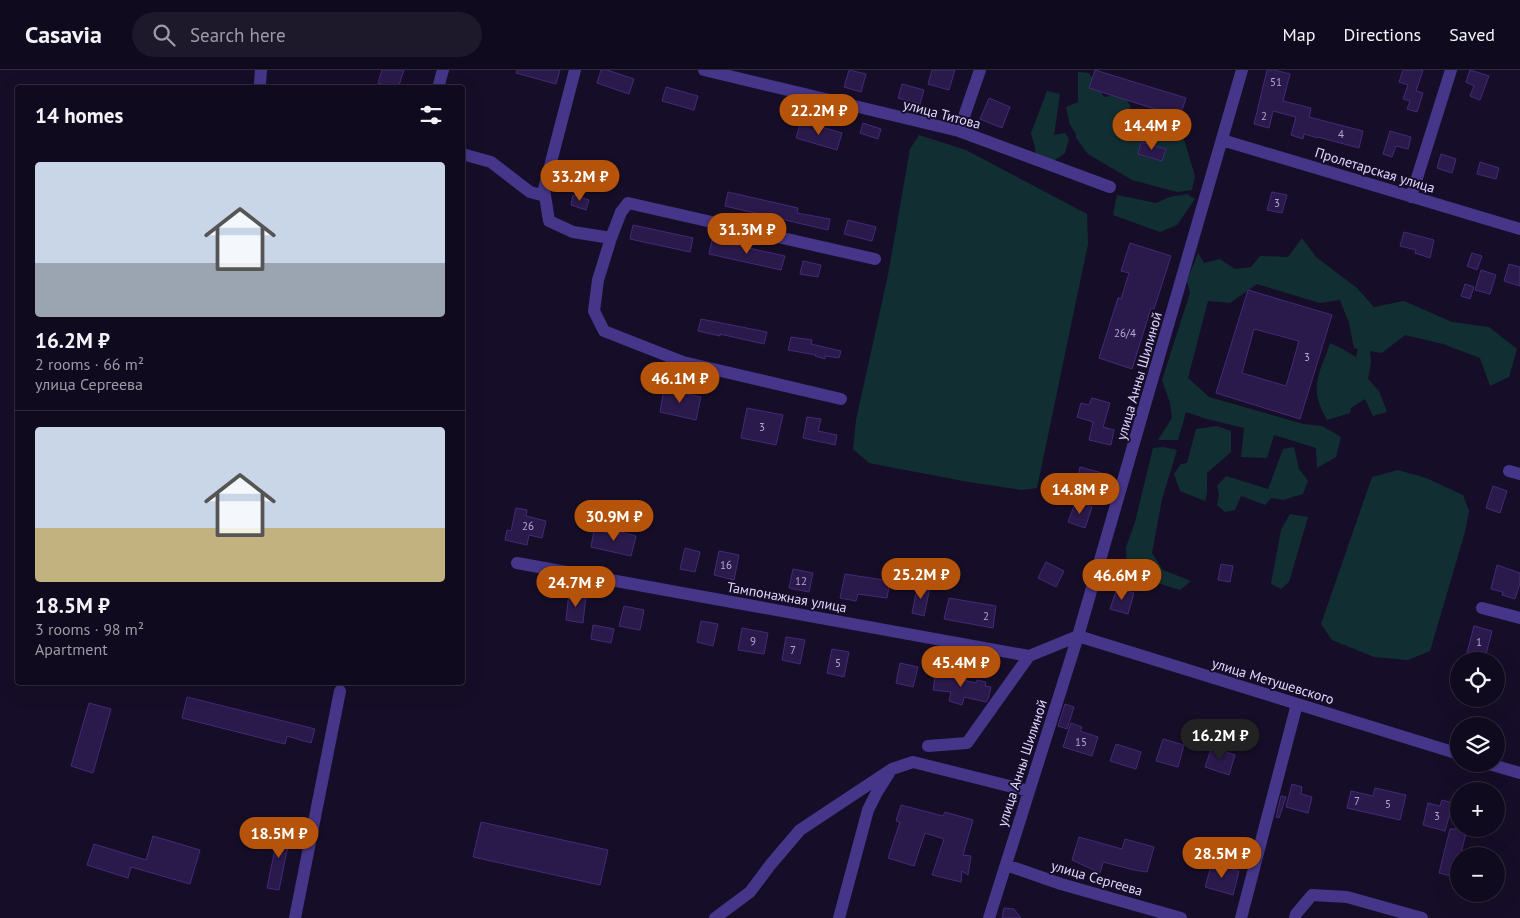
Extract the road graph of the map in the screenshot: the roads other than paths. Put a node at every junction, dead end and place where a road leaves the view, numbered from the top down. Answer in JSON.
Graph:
{"nodes":[{"id":1,"x":261,"y":70,"type":"edge"},
{"id":2,"x":443,"y":70,"type":"edge"},
{"id":3,"x":575,"y":70,"type":"edge"},
{"id":4,"x":704,"y":70,"type":"edge"},
{"id":5,"x":980,"y":70,"type":"edge"},
{"id":6,"x":1242,"y":70,"type":"edge"},
{"id":7,"x":1451,"y":70,"type":"edge"},
{"id":8,"x":260,"y":84,"type":"dead end"},
{"id":9,"x":439,"y":85,"type":"edge"},
{"id":10,"x":959,"y":131,"type":"junction"},
{"id":11,"x":1222,"y":140,"type":"junction"},
{"id":12,"x":465,"y":155,"type":"edge"},
{"id":13,"x":1110,"y":187,"type":"dead end"},
{"id":14,"x":545,"y":192,"type":"junction"},
{"id":15,"x":1411,"y":197,"type":"junction"},
{"id":16,"x":1520,"y":230,"type":"edge"},
{"id":17,"x":611,"y":238,"type":"junction"},
{"id":18,"x":875,"y":259,"type":"dead end"},
{"id":19,"x":842,"y":399,"type":"dead end"},
{"id":20,"x":517,"y":563,"type":"dead end"},
{"id":21,"x":1482,"y":608,"type":"dead end"},
{"id":22,"x":1520,"y":618,"type":"edge"},
{"id":23,"x":1078,"y":636,"type":"junction"},
{"id":24,"x":1029,"y":656,"type":"junction"},
{"id":25,"x":340,"y":691,"type":"dead end"},
{"id":26,"x":1297,"y":704,"type":"junction"},
{"id":27,"x":928,"y":746,"type":"dead end"},
{"id":28,"x":1450,"y":751,"type":"edge"},
{"id":29,"x":892,"y":769,"type":"junction"},
{"id":30,"x":1505,"y":769,"type":"edge"},
{"id":31,"x":1520,"y":773,"type":"edge"},
{"id":32,"x":1029,"y":790,"type":"junction"},
{"id":33,"x":1006,"y":864,"type":"junction"},
{"id":34,"x":295,"y":918,"type":"edge"},
{"id":35,"x":715,"y":918,"type":"edge"},
{"id":36,"x":839,"y":918,"type":"edge"},
{"id":37,"x":988,"y":918,"type":"edge"},
{"id":38,"x":1181,"y":918,"type":"edge"},
{"id":39,"x":1240,"y":918,"type":"edge"},
{"id":40,"x":1295,"y":918,"type":"edge"},
{"id":41,"x":1422,"y":918,"type":"edge"}],
"edges":[{"from":1,"to":8,"type":"street"},
{"from":2,"to":9,"type":"street"},
{"from":3,"to":14,"type":"street"},
{"from":4,"to":10,"type":"street","name":"улица Титова"},
{"from":5,"to":10,"type":"street"},
{"from":6,"to":11,"type":"street","name":"улица Анны Шилиной"},
{"from":7,"to":15,"type":"street"},
{"from":10,"to":13,"type":"street","name":"улица Титова"},
{"from":11,"to":15,"type":"street","name":"Пролетарская улица"},
{"from":11,"to":23,"type":"street","name":"улица Анны Шилиной"},
{"from":12,"to":14,"type":"street"},
{"from":14,"to":17,"type":"street"},
{"from":15,"to":16,"type":"street","name":"Пролетарская улица"},
{"from":17,"to":18,"type":"street"},
{"from":17,"to":19,"type":"street"},
{"from":20,"to":24,"type":"street","name":"Тампонажная улица"},
{"from":21,"to":22,"type":"street"},
{"from":23,"to":24,"type":"street"},
{"from":23,"to":26,"type":"street","name":"улица Метушевского"},
{"from":23,"to":32,"type":"street","name":"улица Анны Шилиной"},
{"from":24,"to":27,"type":"street"},
{"from":25,"to":34,"type":"street"},
{"from":26,"to":28,"type":"street","name":"улица Метушевского"},
{"from":26,"to":39,"type":"street"},
{"from":29,"to":32,"type":"street"},
{"from":29,"to":35,"type":"street"},
{"from":29,"to":36,"type":"street"},
{"from":30,"to":31,"type":"street"},
{"from":32,"to":33,"type":"street","name":"улица Анны Шилиной"},
{"from":33,"to":37,"type":"street","name":"улица Анны Шилиной"},
{"from":33,"to":38,"type":"street","name":"улица Сергеева"},
{"from":40,"to":41,"type":"street"}]}
